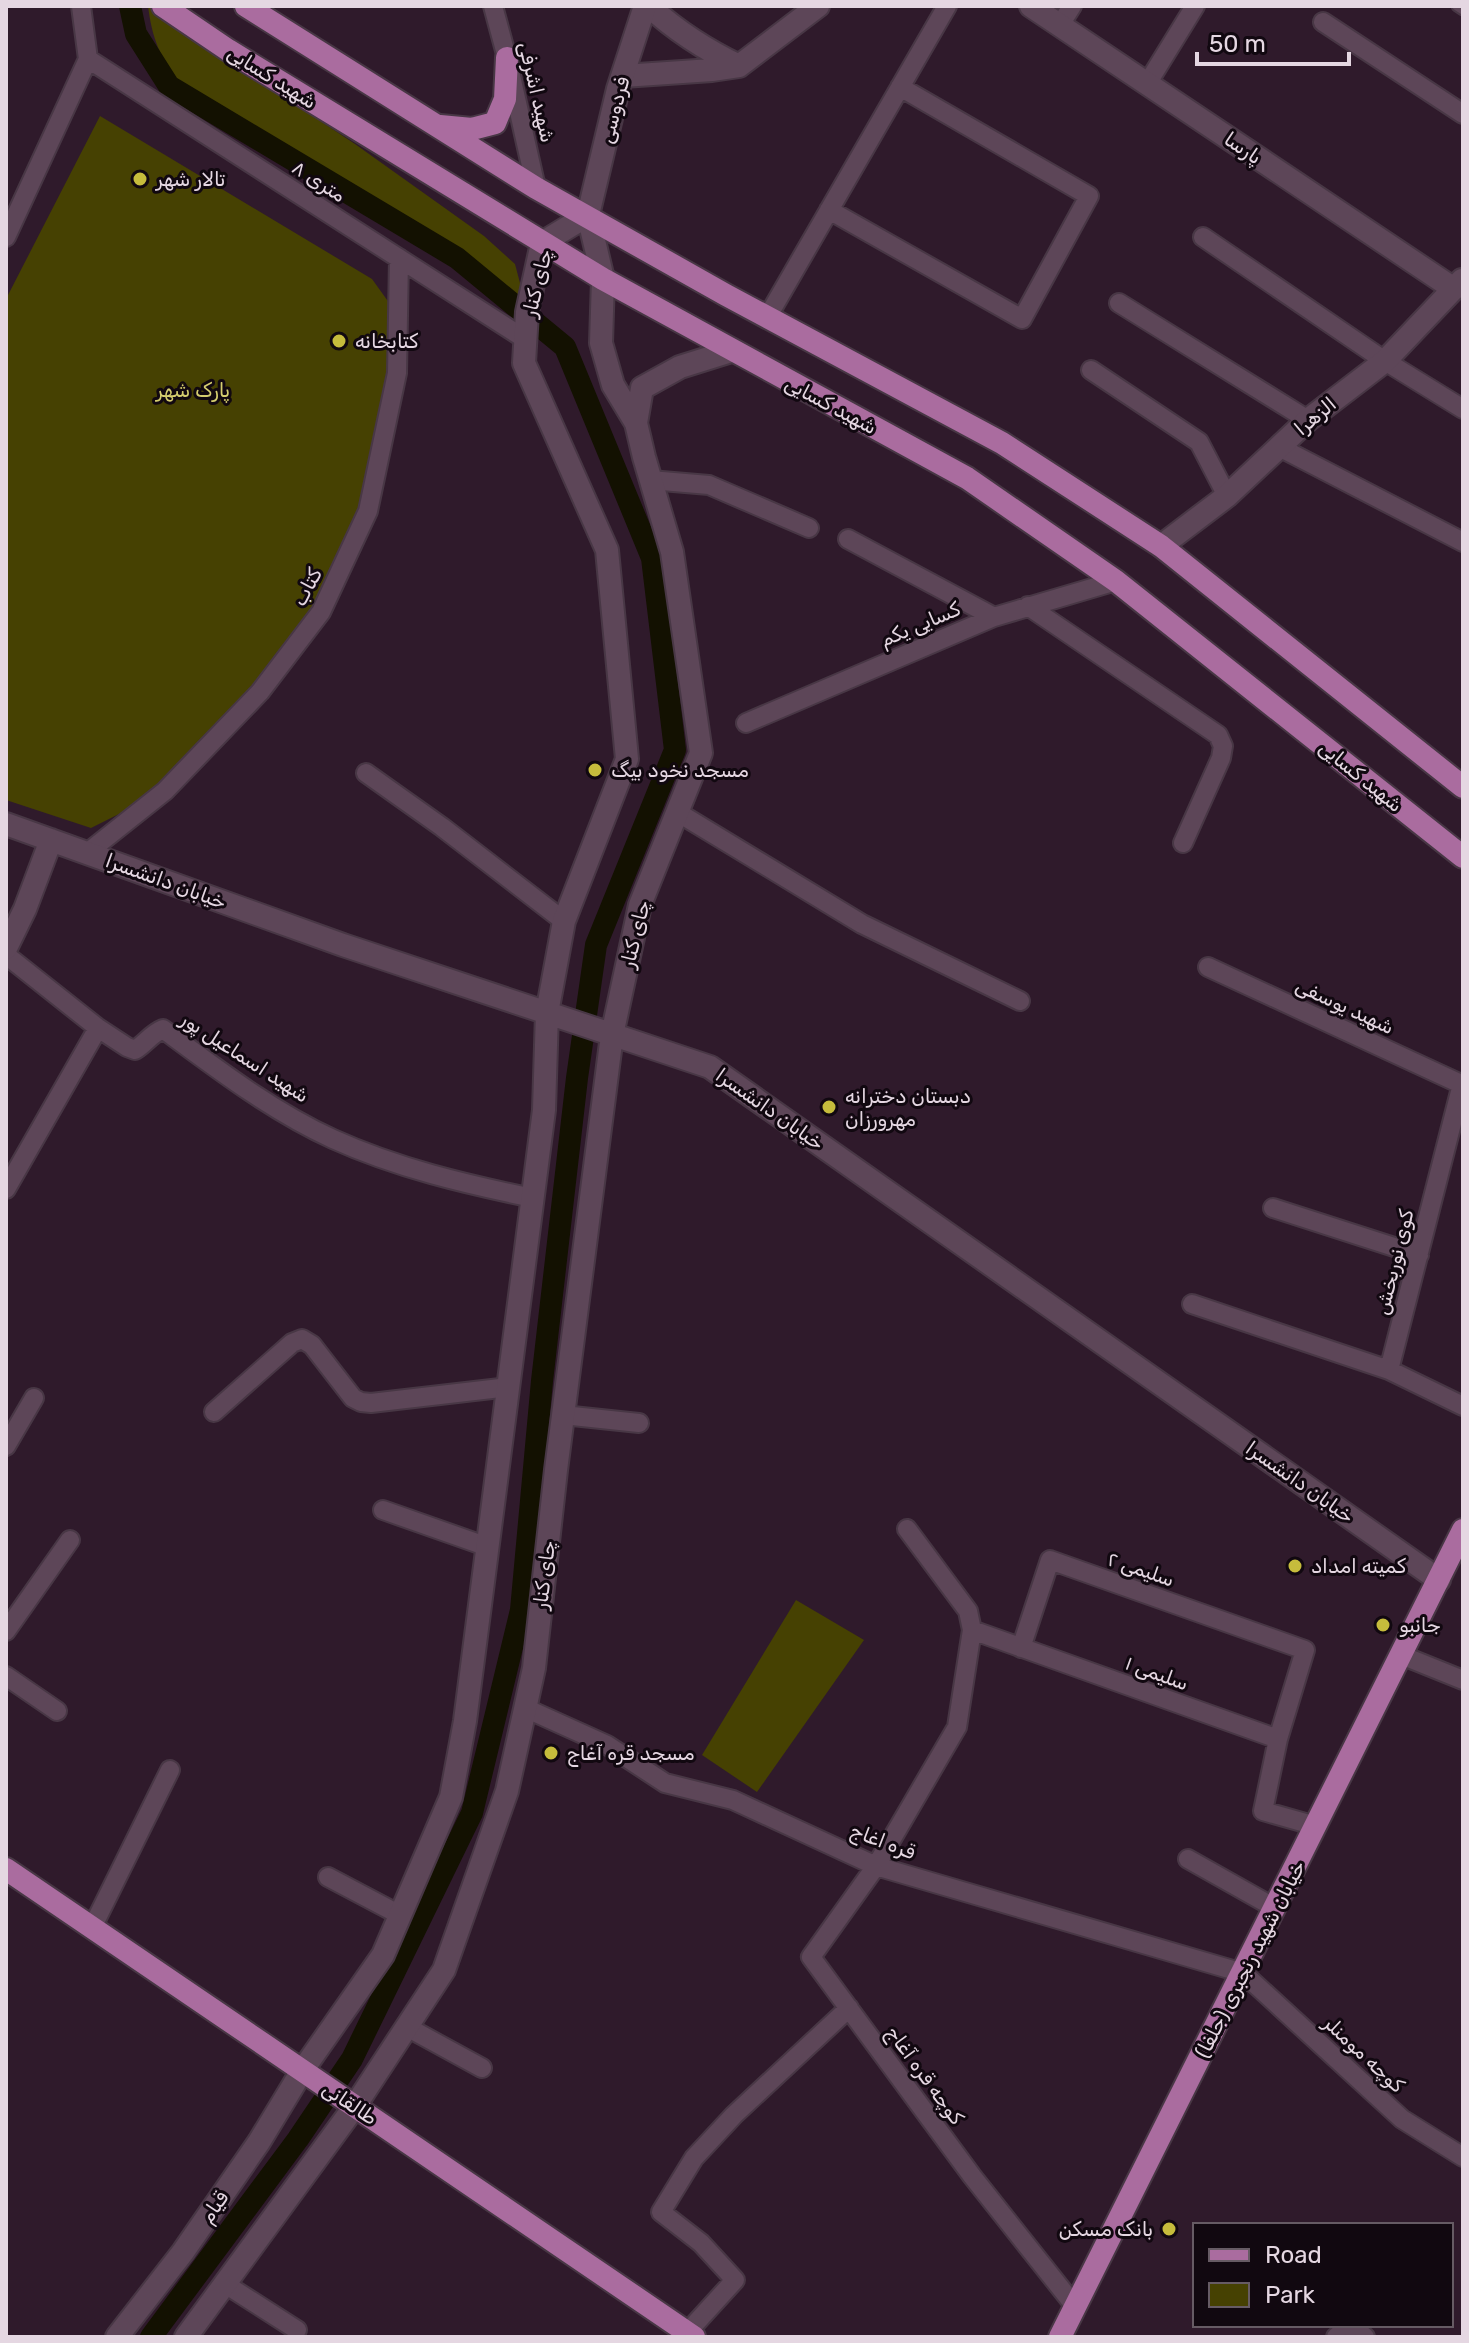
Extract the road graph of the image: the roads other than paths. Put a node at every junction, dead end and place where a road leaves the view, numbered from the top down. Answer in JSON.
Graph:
{"nodes":[{"id":1,"x":81,"y":6,"type":"edge"},
{"id":2,"x":246,"y":6,"type":"edge"},
{"id":3,"x":493,"y":6,"type":"edge"},
{"id":4,"x":647,"y":6,"type":"edge"},
{"id":5,"x":818,"y":6,"type":"edge"},
{"id":6,"x":947,"y":6,"type":"edge"},
{"id":7,"x":1031,"y":6,"type":"edge"},
{"id":8,"x":1195,"y":6,"type":"edge"},
{"id":9,"x":1457,"y":6,"type":"edge"},
{"id":10,"x":168,"y":7,"type":"edge"},
{"id":11,"x":1463,"y":10,"type":"edge"},
{"id":12,"x":1066,"y":16,"type":"edge"},
{"id":13,"x":1323,"y":22,"type":"dead end"},
{"id":14,"x":507,"y":58,"type":"junction"},
{"id":15,"x":88,"y":59,"type":"junction"},
{"id":16,"x":739,"y":66,"type":"junction"},
{"id":17,"x":623,"y":76,"type":"junction"},
{"id":18,"x":1147,"y":84,"type":"junction"},
{"id":19,"x":900,"y":87,"type":"junction"},
{"id":20,"x":1463,"y":114,"type":"edge"},
{"id":21,"x":435,"y":126,"type":"junction"},
{"id":22,"x":536,"y":188,"type":"junction"},
{"id":23,"x":829,"y":210,"type":"junction"},
{"id":24,"x":588,"y":215,"type":"junction"},
{"id":25,"x":6,"y":237,"type":"edge"},
{"id":26,"x":1203,"y":237,"type":"dead end"},
{"id":27,"x":542,"y":243,"type":"junction"},
{"id":28,"x":399,"y":258,"type":"junction"},
{"id":29,"x":603,"y":279,"type":"junction"},
{"id":30,"x":1458,"y":284,"type":"edge"},
{"id":31,"x":1119,"y":303,"type":"dead end"},
{"id":32,"x":768,"y":316,"type":"junction"},
{"id":33,"x":525,"y":339,"type":"junction"},
{"id":34,"x":731,"y":351,"type":"junction"},
{"id":35,"x":1385,"y":361,"type":"junction"},
{"id":36,"x":1091,"y":370,"type":"dead end"},
{"id":37,"x":1463,"y":409,"type":"edge"},
{"id":38,"x":1308,"y":420,"type":"junction"},
{"id":39,"x":636,"y":423,"type":"junction"},
{"id":40,"x":1279,"y":447,"type":"junction"},
{"id":41,"x":650,"y":480,"type":"junction"},
{"id":42,"x":1227,"y":496,"type":"junction"},
{"id":43,"x":809,"y":528,"type":"dead end"},
{"id":44,"x":848,"y":539,"type":"dead end"},
{"id":45,"x":1463,"y":542,"type":"edge"},
{"id":46,"x":1161,"y":546,"type":"junction"},
{"id":47,"x":1116,"y":581,"type":"junction"},
{"id":48,"x":1028,"y":606,"type":"junction"},
{"id":49,"x":994,"y":617,"type":"junction"},
{"id":50,"x":746,"y":723,"type":"dead end"},
{"id":51,"x":366,"y":773,"type":"dead end"},
{"id":52,"x":1463,"y":787,"type":"edge"},
{"id":53,"x":677,"y":812,"type":"junction"},
{"id":54,"x":6,"y":824,"type":"edge"},
{"id":55,"x":51,"y":840,"type":"junction"},
{"id":56,"x":1183,"y":843,"type":"dead end"},
{"id":57,"x":87,"y":853,"type":"junction"},
{"id":58,"x":1463,"y":857,"type":"edge"},
{"id":59,"x":564,"y":921,"type":"junction"},
{"id":60,"x":6,"y":948,"type":"edge"},
{"id":61,"x":6,"y":955,"type":"edge"},
{"id":62,"x":1208,"y":967,"type":"dead end"},
{"id":63,"x":1020,"y":1001,"type":"dead end"},
{"id":64,"x":547,"y":1013,"type":"junction"},
{"id":65,"x":98,"y":1028,"type":"junction"},
{"id":66,"x":612,"y":1035,"type":"junction"},
{"id":67,"x":1463,"y":1084,"type":"edge"},
{"id":68,"x":6,"y":1189,"type":"edge"},
{"id":69,"x":533,"y":1198,"type":"junction"},
{"id":70,"x":1273,"y":1208,"type":"dead end"},
{"id":71,"x":1419,"y":1255,"type":"junction"},
{"id":72,"x":1192,"y":1304,"type":"dead end"},
{"id":73,"x":1389,"y":1370,"type":"junction"},
{"id":74,"x":509,"y":1387,"type":"junction"},
{"id":75,"x":34,"y":1398,"type":"dead end"},
{"id":76,"x":1463,"y":1406,"type":"edge"},
{"id":77,"x":214,"y":1412,"type":"dead end"},
{"id":78,"x":563,"y":1415,"type":"junction"},
{"id":79,"x":639,"y":1423,"type":"dead end"},
{"id":80,"x":6,"y":1446,"type":"edge"},
{"id":81,"x":383,"y":1510,"type":"dead end"},
{"id":82,"x":907,"y":1529,"type":"dead end"},
{"id":83,"x":1463,"y":1530,"type":"edge"},
{"id":84,"x":70,"y":1540,"type":"dead end"},
{"id":85,"x":488,"y":1547,"type":"junction"},
{"id":86,"x":1439,"y":1580,"type":"junction"},
{"id":87,"x":972,"y":1630,"type":"junction"},
{"id":88,"x":6,"y":1631,"type":"edge"},
{"id":89,"x":1021,"y":1648,"type":"junction"},
{"id":90,"x":1401,"y":1655,"type":"junction"},
{"id":91,"x":6,"y":1676,"type":"edge"},
{"id":92,"x":1463,"y":1680,"type":"edge"},
{"id":93,"x":525,"y":1708,"type":"junction"},
{"id":94,"x":57,"y":1711,"type":"dead end"},
{"id":95,"x":1278,"y":1739,"type":"junction"},
{"id":96,"x":170,"y":1770,"type":"dead end"},
{"id":97,"x":1316,"y":1826,"type":"junction"},
{"id":98,"x":1188,"y":1859,"type":"dead end"},
{"id":99,"x":876,"y":1866,"type":"junction"},
{"id":100,"x":6,"y":1869,"type":"edge"},
{"id":101,"x":328,"y":1877,"type":"dead end"},
{"id":102,"x":1275,"y":1908,"type":"junction"},
{"id":103,"x":400,"y":1915,"type":"junction"},
{"id":104,"x":92,"y":1928,"type":"junction"},
{"id":105,"x":1243,"y":1973,"type":"junction"},
{"id":106,"x":849,"y":2008,"type":"junction"},
{"id":107,"x":407,"y":2027,"type":"junction"},
{"id":108,"x":482,"y":2068,"type":"dead end"},
{"id":109,"x":302,"y":2071,"type":"junction"},
{"id":110,"x":355,"y":2106,"type":"junction"},
{"id":111,"x":1463,"y":2157,"type":"edge"},
{"id":112,"x":225,"y":2284,"type":"junction"},
{"id":113,"x":1069,"y":2326,"type":"edge"},
{"id":114,"x":297,"y":2330,"type":"dead end"},
{"id":115,"x":688,"y":2335,"type":"edge"},
{"id":116,"x":117,"y":2337,"type":"edge"},
{"id":117,"x":186,"y":2337,"type":"edge"}],
"edges":[{"from":1,"to":15,"type":"street"},
{"from":2,"to":21,"type":"main road"},
{"from":3,"to":14,"type":"street","name":"شهید اشرفی"},
{"from":4,"to":16,"type":"street"},
{"from":4,"to":17,"type":"street","name":"فردوسی"},
{"from":5,"to":16,"type":"street"},
{"from":6,"to":19,"type":"street"},
{"from":7,"to":12,"type":"street","name":"پارسا"},
{"from":8,"to":18,"type":"street"},
{"from":9,"to":11,"type":"lane"},
{"from":10,"to":27,"type":"main road","name":"شهید کسایی"},
{"from":12,"to":18,"type":"street","name":"پارسا"},
{"from":13,"to":20,"type":"street"},
{"from":14,"to":21,"type":"main road"},
{"from":14,"to":22,"type":"street","name":"شهید اشرفی"},
{"from":15,"to":25,"type":"street"},
{"from":15,"to":28,"type":"street","name":"۸ متری"},
{"from":16,"to":17,"type":"street"},
{"from":17,"to":24,"type":"street","name":"فردوسی"},
{"from":18,"to":30,"type":"street","name":"پارسا"},
{"from":19,"to":23,"type":"street"},
{"from":19,"to":23,"type":"street"},
{"from":21,"to":22,"type":"main road"},
{"from":22,"to":24,"type":"main road"},
{"from":23,"to":32,"type":"street"},
{"from":24,"to":27,"type":"street","name":"چای کنار"},
{"from":24,"to":29,"type":"street","name":"چای کنار"},
{"from":24,"to":32,"type":"main road"},
{"from":26,"to":35,"type":"street"},
{"from":27,"to":29,"type":"main road","name":"شهید کسایی"},
{"from":27,"to":33,"type":"street","name":"چای کنار"},
{"from":28,"to":33,"type":"street","name":"۸ متری"},
{"from":28,"to":57,"type":"street","name":"کتاب"},
{"from":29,"to":34,"type":"main road","name":"شهید کسایی"},
{"from":29,"to":39,"type":"street","name":"چای کنار"},
{"from":30,"to":35,"type":"street","name":"الزهرا"},
{"from":31,"to":38,"type":"street"},
{"from":32,"to":46,"type":"main road"},
{"from":33,"to":59,"type":"street","name":"چای کنار"},
{"from":34,"to":39,"type":"street"},
{"from":34,"to":47,"type":"main road","name":"شهید کسایی"},
{"from":35,"to":37,"type":"street"},
{"from":35,"to":38,"type":"street","name":"الزهرا"},
{"from":36,"to":42,"type":"street"},
{"from":38,"to":40,"type":"street","name":"الزهرا"},
{"from":39,"to":41,"type":"street","name":"چای کنار"},
{"from":40,"to":42,"type":"street","name":"الزهرا"},
{"from":40,"to":45,"type":"street"},
{"from":41,"to":43,"type":"street"},
{"from":41,"to":53,"type":"street","name":"چای کنار"},
{"from":42,"to":46,"type":"street","name":"الزهرا"},
{"from":44,"to":49,"type":"street"},
{"from":46,"to":52,"type":"main road"},
{"from":47,"to":48,"type":"street","name":"کسایی یکم"},
{"from":47,"to":58,"type":"main road","name":"شهید کسایی"},
{"from":48,"to":49,"type":"street","name":"کسایی یکم"},
{"from":48,"to":56,"type":"street"},
{"from":49,"to":50,"type":"street","name":"کسایی یکم"},
{"from":51,"to":59,"type":"street"},
{"from":53,"to":63,"type":"street"},
{"from":53,"to":66,"type":"street","name":"چای کنار"},
{"from":54,"to":55,"type":"street","name":"خیابان دانشسرا"},
{"from":55,"to":57,"type":"street","name":"خیابان دانشسرا"},
{"from":55,"to":60,"type":"street"},
{"from":57,"to":64,"type":"street","name":"خیابان دانشسرا"},
{"from":59,"to":64,"type":"street","name":"چای کنار"},
{"from":61,"to":65,"type":"street","name":"شهید اسماعیل پور"},
{"from":62,"to":67,"type":"street","name":"شهید یوسفی"},
{"from":64,"to":66,"type":"street","name":"خیابان دانشسرا"},
{"from":64,"to":69,"type":"street","name":"چای کنار"},
{"from":65,"to":68,"type":"street"},
{"from":65,"to":69,"type":"street","name":"شهید اسماعیل پور"},
{"from":66,"to":78,"type":"street","name":"چای کنار"},
{"from":66,"to":86,"type":"street","name":"خیابان دانشسرا"},
{"from":67,"to":71,"type":"street","name":"کوی نوربخش"},
{"from":69,"to":74,"type":"street","name":"چای کنار"},
{"from":70,"to":71,"type":"street"},
{"from":71,"to":73,"type":"street","name":"کوی نوربخش"},
{"from":72,"to":73,"type":"street"},
{"from":73,"to":76,"type":"street"},
{"from":74,"to":77,"type":"street"},
{"from":74,"to":85,"type":"street","name":"چای کنار"},
{"from":75,"to":80,"type":"street"},
{"from":78,"to":79,"type":"street"},
{"from":78,"to":93,"type":"street","name":"چای کنار"},
{"from":81,"to":85,"type":"street"},
{"from":82,"to":87,"type":"street"},
{"from":83,"to":86,"type":"main road","name":"خیابان شهید رنجبری (جلفا)"},
{"from":84,"to":88,"type":"street"},
{"from":85,"to":103,"type":"street","name":"چای کنار"},
{"from":86,"to":90,"type":"main road","name":"خیابان شهید رنجبری (جلفا)"},
{"from":87,"to":89,"type":"street","name":"سلیمی ۱"},
{"from":87,"to":99,"type":"street"},
{"from":89,"to":95,"type":"street","name":"سلیمی ۱"},
{"from":89,"to":95,"type":"street","name":"سلیمی ۲"},
{"from":90,"to":92,"type":"street"},
{"from":90,"to":97,"type":"main road","name":"خیابان شهید رنجبری (جلفا)"},
{"from":91,"to":94,"type":"street"},
{"from":93,"to":99,"type":"street","name":"قره اغاج"},
{"from":93,"to":107,"type":"street","name":"چای کنار"},
{"from":95,"to":97,"type":"street"},
{"from":96,"to":104,"type":"street"},
{"from":97,"to":102,"type":"main road","name":"خیابان شهید رنجبری (جلفا)"},
{"from":98,"to":102,"type":"street"},
{"from":99,"to":105,"type":"street","name":"قره اغاج"},
{"from":99,"to":106,"type":"street","name":"کوچه قره آغاج"},
{"from":100,"to":104,"type":"main road","name":"طالقانی"},
{"from":101,"to":103,"type":"street"},
{"from":102,"to":105,"type":"main road","name":"خیابان شهید رنجبری (جلفا)"},
{"from":103,"to":109,"type":"street","name":"چای کنار"},
{"from":104,"to":109,"type":"main road","name":"طالقانی"},
{"from":105,"to":111,"type":"street","name":"کوچه مومنلر"},
{"from":105,"to":113,"type":"main road","name":"خیابان شهید رنجبری (جلفا)"},
{"from":106,"to":113,"type":"street","name":"کوچه قره آغاج"},
{"from":106,"to":115,"type":"street"},
{"from":107,"to":108,"type":"street"},
{"from":107,"to":110,"type":"street","name":"چای کنار"},
{"from":109,"to":110,"type":"main road","name":"طالقانی"},
{"from":109,"to":116,"type":"street","name":"قیام"},
{"from":110,"to":112,"type":"street"},
{"from":110,"to":115,"type":"main road","name":"طالقانی"},
{"from":112,"to":114,"type":"street"},
{"from":112,"to":117,"type":"street"}]}
